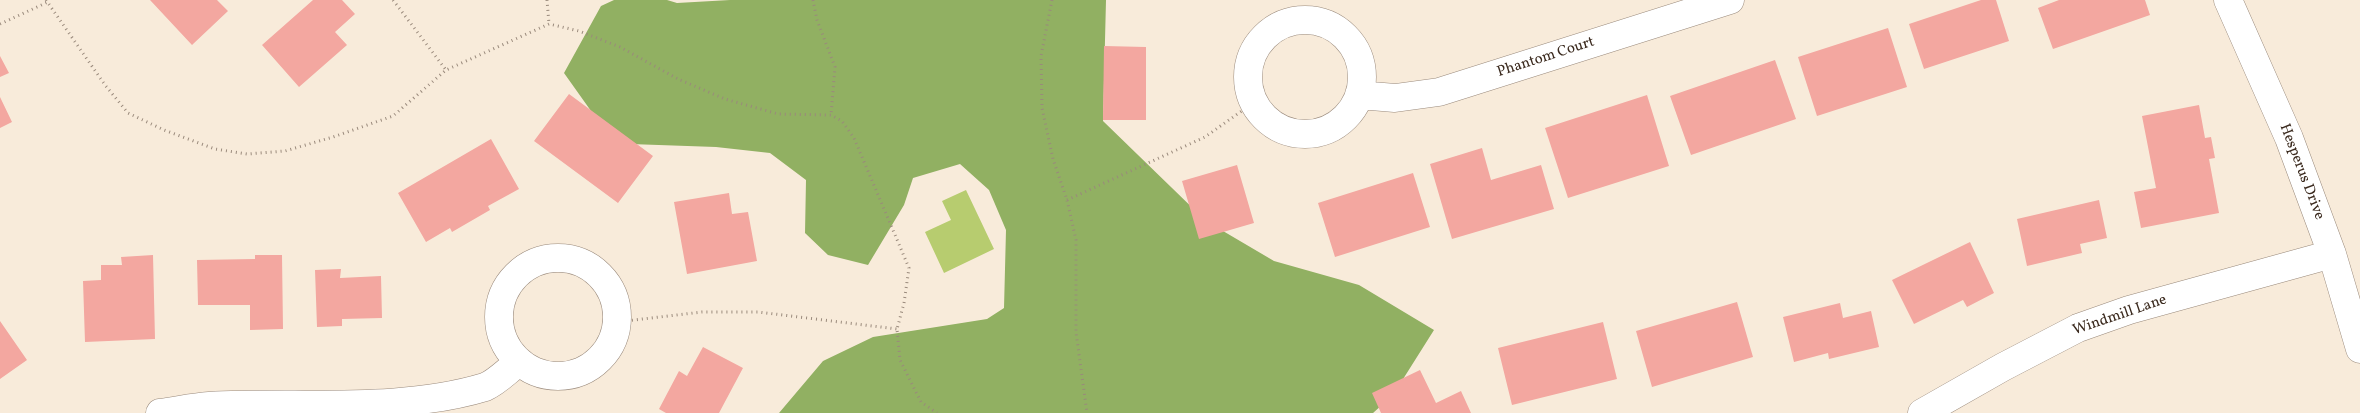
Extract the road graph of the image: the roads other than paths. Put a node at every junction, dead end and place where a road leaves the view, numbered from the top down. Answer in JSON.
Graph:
{"nodes":[{"id":1,"x":1730,"y":0,"type":"edge"},
{"id":2,"x":2228,"y":0,"type":"edge"},
{"id":3,"x":1359,"y":95,"type":"junction"},
{"id":4,"x":2332,"y":254,"type":"junction"},
{"id":5,"x":2360,"y":349,"type":"edge"},
{"id":6,"x":518,"y":362,"type":"junction"},
{"id":7,"x":160,"y":413,"type":"edge"},
{"id":8,"x":1922,"y":413,"type":"edge"}],
"edges":[{"from":1,"to":3,"type":"street","name":"Phantom Court"},
{"from":2,"to":4,"type":"street","name":"Hesperus Drive"},
{"from":3,"to":3,"type":"street"},
{"from":4,"to":5,"type":"street","name":"Hesperus Drive"},
{"from":4,"to":8,"type":"street","name":"Windmill Lane"},
{"from":6,"to":6,"type":"street"},
{"from":6,"to":7,"type":"street"}]}
